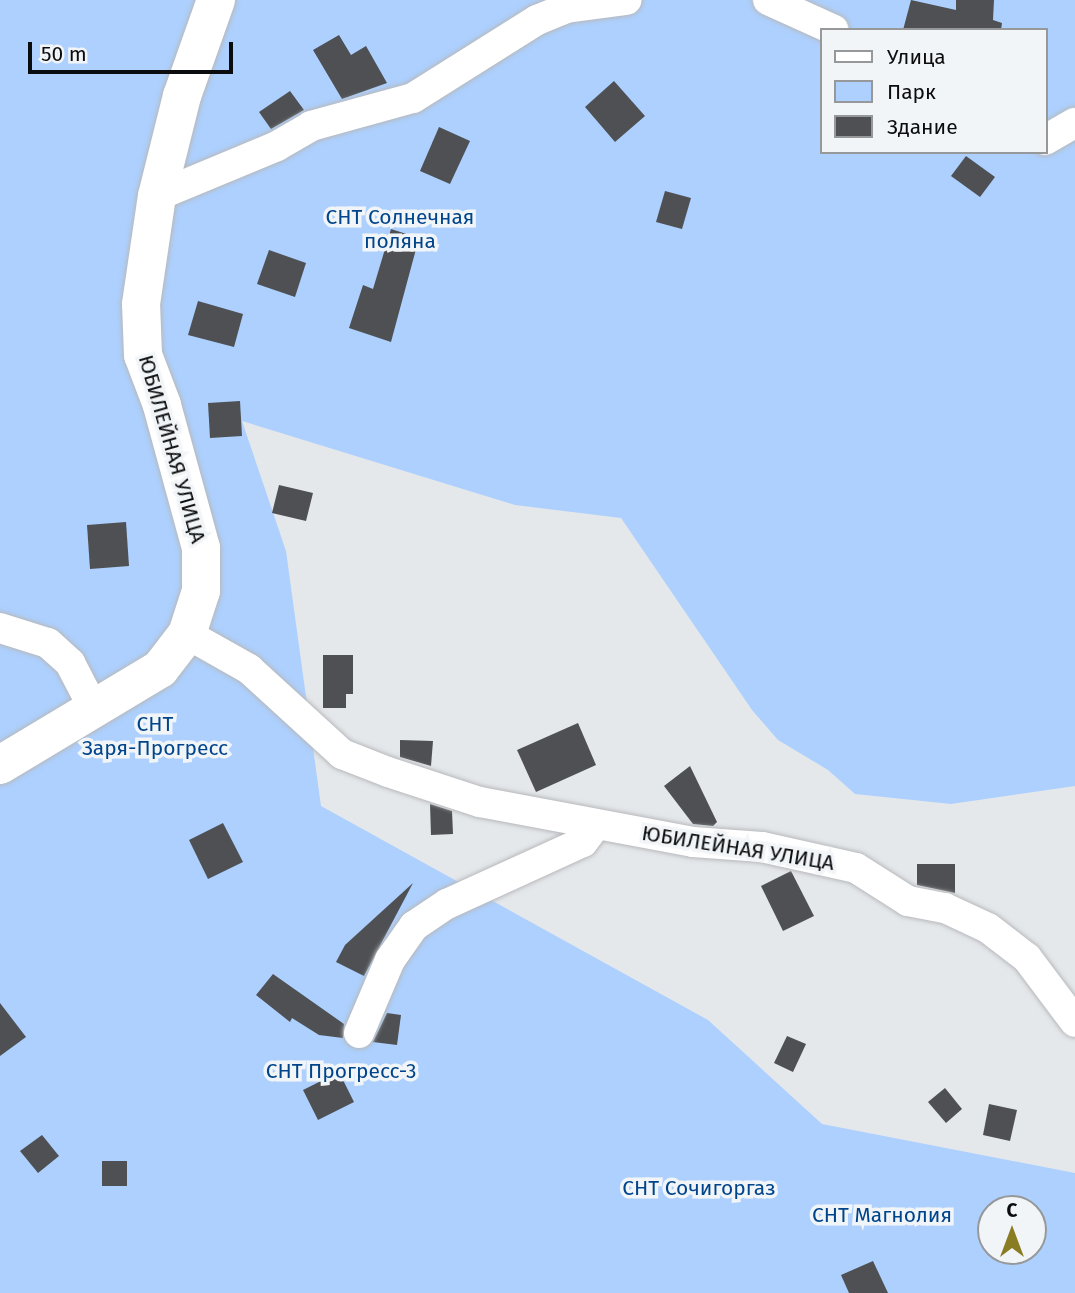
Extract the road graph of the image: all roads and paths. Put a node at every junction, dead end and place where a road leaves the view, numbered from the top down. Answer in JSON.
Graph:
{"nodes":[{"id":1,"x":216,"y":0,"type":"edge"},
{"id":2,"x":626,"y":0,"type":"edge"},
{"id":3,"x":768,"y":0,"type":"edge"},
{"id":4,"x":830,"y":28,"type":"edge"},
{"id":5,"x":1075,"y":124,"type":"edge"},
{"id":6,"x":1047,"y":139,"type":"edge"},
{"id":7,"x":158,"y":196,"type":"junction"},
{"id":8,"x":0,"y":628,"type":"edge"},
{"id":9,"x":187,"y":634,"type":"junction"},
{"id":10,"x":94,"y":711,"type":"junction"},
{"id":11,"x":0,"y":765,"type":"edge"},
{"id":12,"x":596,"y":825,"type":"junction"},
{"id":13,"x":1075,"y":1022,"type":"edge"},
{"id":14,"x":359,"y":1033,"type":"dead end"}],
"edges":[{"from":1,"to":7,"type":"street","name":"ЮБИЛЕЙНАЯ УЛИЦА"},
{"from":2,"to":7,"type":"street"},
{"from":3,"to":4,"type":"street"},
{"from":5,"to":6,"type":"street"},
{"from":7,"to":9,"type":"street","name":"ЮБИЛЕЙНАЯ УЛИЦА"},
{"from":8,"to":10,"type":"street"},
{"from":9,"to":10,"type":"street","name":"ЮБИЛЕЙНАЯ УЛИЦА"},
{"from":9,"to":12,"type":"street","name":"ЮБИЛЕЙНАЯ УЛИЦА"},
{"from":10,"to":11,"type":"street","name":"ЮБИЛЕЙНАЯ УЛИЦА"},
{"from":12,"to":13,"type":"street","name":"ЮБИЛЕЙНАЯ УЛИЦА"},
{"from":12,"to":14,"type":"street"}]}
